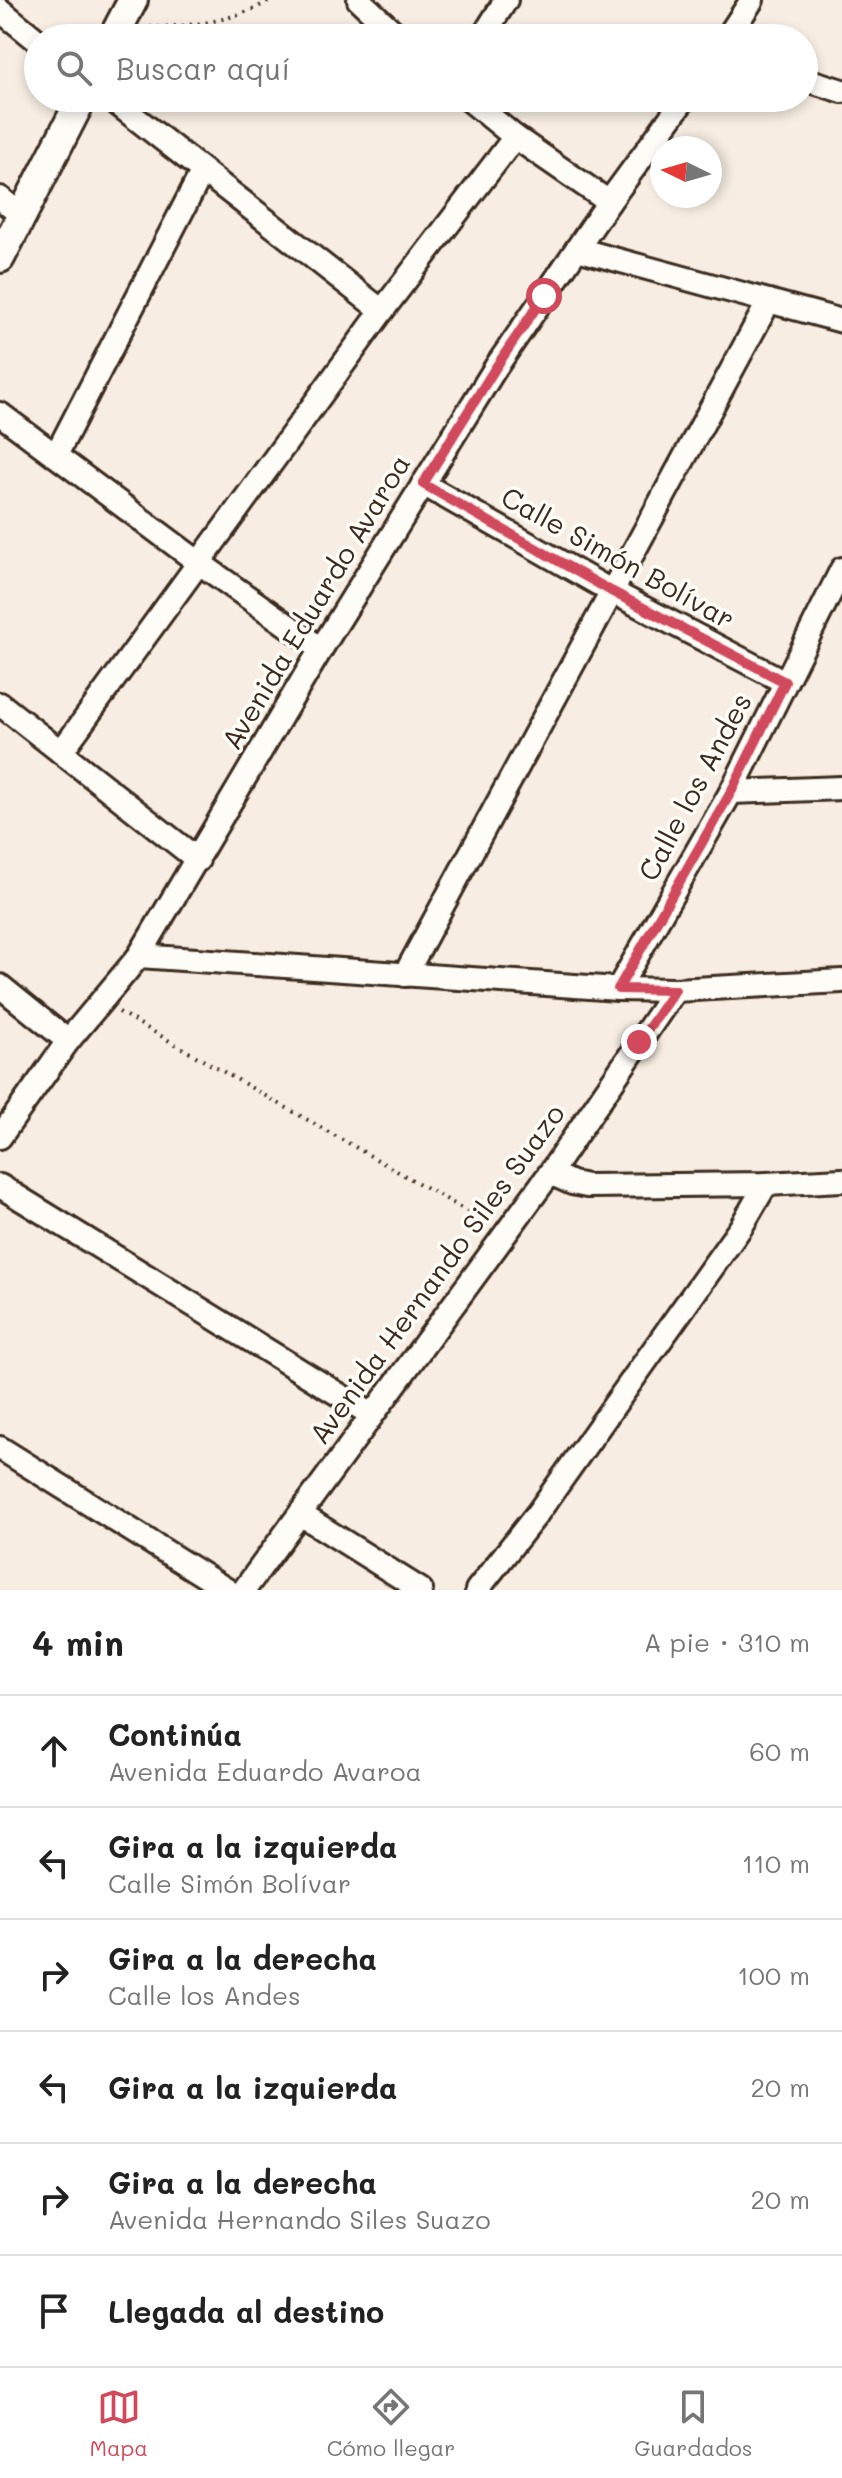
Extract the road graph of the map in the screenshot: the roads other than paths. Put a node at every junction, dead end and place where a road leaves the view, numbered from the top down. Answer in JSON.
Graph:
{"nodes":[{"id":1,"x":359,"y":0,"type":"edge"},
{"id":2,"x":506,"y":0,"type":"edge"},
{"id":3,"x":752,"y":0,"type":"edge"},
{"id":4,"x":0,"y":10,"type":"edge"},
{"id":5,"x":385,"y":24,"type":"edge"},
{"id":6,"x":491,"y":24,"type":"edge"},
{"id":7,"x":736,"y":24,"type":"edge"},
{"id":8,"x":24,"y":30,"type":"edge"},
{"id":9,"x":818,"y":83,"type":"edge"},
{"id":10,"x":842,"y":91,"type":"edge"},
{"id":11,"x":73,"y":112,"type":"edge"},
{"id":12,"x":127,"y":112,"type":"edge"},
{"id":13,"x":484,"y":112,"type":"edge"},
{"id":14,"x":675,"y":112,"type":"edge"},
{"id":15,"x":515,"y":137,"type":"junction"},
{"id":16,"x":202,"y":172,"type":"junction"},
{"id":17,"x":609,"y":202,"type":"junction"},
{"id":18,"x":10,"y":207,"type":"edge"},
{"id":19,"x":577,"y":249,"type":"junction"},
{"id":20,"x":0,"y":258,"type":"edge"},
{"id":21,"x":769,"y":301,"type":"junction"},
{"id":22,"x":382,"y":311,"type":"junction"},
{"id":23,"x":842,"y":321,"type":"edge"},
{"id":24,"x":0,"y":414,"type":"edge"},
{"id":25,"x":56,"y":455,"type":"junction"},
{"id":26,"x":423,"y":484,"type":"junction"},
{"id":27,"x":198,"y":562,"type":"junction"},
{"id":28,"x":842,"y":569,"type":"edge"},
{"id":29,"x":611,"y":591,"type":"junction"},
{"id":30,"x":321,"y":649,"type":"junction"},
{"id":31,"x":785,"y":682,"type":"junction"},
{"id":32,"x":0,"y":704,"type":"edge"},
{"id":33,"x":61,"y":752,"type":"junction"},
{"id":34,"x":842,"y":788,"type":"edge"},
{"id":35,"x":731,"y":792,"type":"junction"},
{"id":36,"x":198,"y":860,"type":"junction"},
{"id":37,"x":139,"y":956,"type":"junction"},
{"id":38,"x":405,"y":975,"type":"junction"},
{"id":39,"x":842,"y":981,"type":"edge"},
{"id":40,"x":0,"y":986,"type":"edge"},
{"id":41,"x":618,"y":989,"type":"junction"},
{"id":42,"x":675,"y":990,"type":"junction"},
{"id":43,"x":68,"y":1041,"type":"junction"},
{"id":44,"x":0,"y":1137,"type":"edge"},
{"id":45,"x":550,"y":1173,"type":"junction"},
{"id":46,"x":842,"y":1180,"type":"edge"},
{"id":47,"x":766,"y":1184,"type":"junction"},
{"id":48,"x":0,"y":1186,"type":"edge"},
{"id":49,"x":372,"y":1415,"type":"junction"},
{"id":50,"x":0,"y":1448,"type":"edge"},
{"id":51,"x":300,"y":1514,"type":"junction"},
{"id":52,"x":227,"y":1590,"type":"edge"},
{"id":53,"x":244,"y":1590,"type":"edge"},
{"id":54,"x":421,"y":1590,"type":"edge"},
{"id":55,"x":477,"y":1590,"type":"edge"}],
"edges":[{"from":1,"to":5,"type":"street"},
{"from":2,"to":6,"type":"street"},
{"from":3,"to":7,"type":"street"},
{"from":4,"to":8,"type":"street"},
{"from":9,"to":10,"type":"street"},
{"from":11,"to":18,"type":"street"},
{"from":12,"to":16,"type":"street"},
{"from":13,"to":15,"type":"street"},
{"from":14,"to":17,"type":"street","name":"Avenida Eduardo Avaroa"},
{"from":15,"to":17,"type":"street"},
{"from":15,"to":22,"type":"street"},
{"from":16,"to":22,"type":"street"},
{"from":16,"to":25,"type":"street"},
{"from":17,"to":19,"type":"street","name":"Avenida Eduardo Avaroa"},
{"from":18,"to":20,"type":"street"},
{"from":19,"to":21,"type":"street"},
{"from":19,"to":26,"type":"street","name":"Avenida Eduardo Avaroa"},
{"from":21,"to":23,"type":"street"},
{"from":21,"to":29,"type":"street"},
{"from":22,"to":27,"type":"street"},
{"from":24,"to":25,"type":"street"},
{"from":25,"to":27,"type":"street"},
{"from":26,"to":29,"type":"street","name":"Calle Simón Bolívar"},
{"from":26,"to":30,"type":"street","name":"Avenida Eduardo Avaroa"},
{"from":27,"to":30,"type":"street"},
{"from":27,"to":33,"type":"street"},
{"from":28,"to":31,"type":"street","name":"Calle los Andes"},
{"from":29,"to":31,"type":"street","name":"Calle Simón Bolívar"},
{"from":29,"to":38,"type":"street"},
{"from":30,"to":36,"type":"street","name":"Avenida Eduardo Avaroa"},
{"from":31,"to":35,"type":"street","name":"Calle los Andes"},
{"from":32,"to":33,"type":"street"},
{"from":33,"to":36,"type":"street"},
{"from":34,"to":35,"type":"street"},
{"from":35,"to":41,"type":"street","name":"Calle los Andes"},
{"from":36,"to":37,"type":"street","name":"Avenida Eduardo Avaroa"},
{"from":37,"to":38,"type":"street"},
{"from":37,"to":43,"type":"street","name":"Avenida Eduardo Avaroa"},
{"from":38,"to":41,"type":"street"},
{"from":39,"to":42,"type":"street"},
{"from":40,"to":43,"type":"street"},
{"from":41,"to":42,"type":"street"},
{"from":42,"to":45,"type":"street","name":"Avenida Hernando Siles Suazo"},
{"from":43,"to":44,"type":"street","name":"Avenida Eduardo Avaroa"},
{"from":45,"to":47,"type":"street"},
{"from":45,"to":49,"type":"street","name":"Avenida Hernando Siles Suazo"},
{"from":46,"to":47,"type":"street"},
{"from":47,"to":55,"type":"street"},
{"from":48,"to":49,"type":"street"},
{"from":49,"to":51,"type":"street","name":"Avenida Hernando Siles Suazo"},
{"from":50,"to":52,"type":"street"},
{"from":51,"to":53,"type":"street","name":"Avenida Hernando Siles Suazo"},
{"from":51,"to":54,"type":"street"}]}
